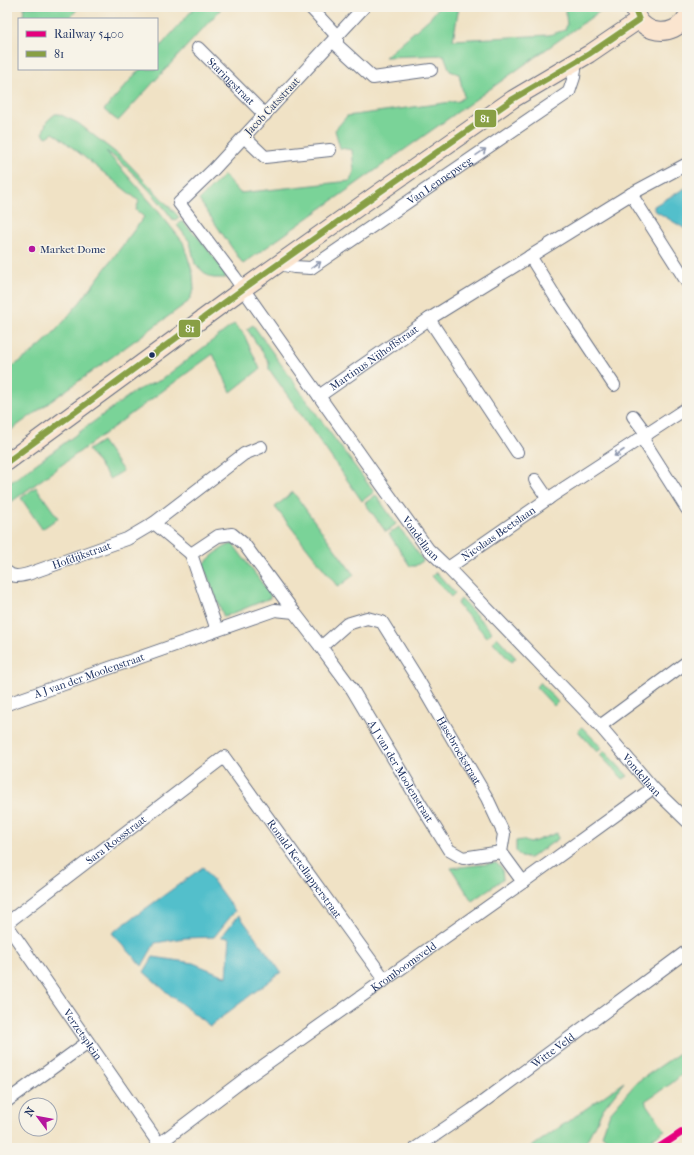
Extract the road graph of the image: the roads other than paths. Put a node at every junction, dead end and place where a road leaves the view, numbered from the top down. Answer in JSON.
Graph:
{"nodes":[{"id":1,"x":310,"y":7,"type":"edge"},
{"id":2,"x":364,"y":7,"type":"edge"},
{"id":3,"x":637,"y":13,"type":"edge"},
{"id":4,"x":687,"y":18,"type":"edge"},
{"id":5,"x":337,"y":36,"type":"junction"},
{"id":6,"x":198,"y":48,"type":"dead end"},
{"id":7,"x":576,"y":62,"type":"junction"},
{"id":8,"x":431,"y":70,"type":"dead end"},
{"id":9,"x":264,"y":115,"type":"junction"},
{"id":10,"x":244,"y":137,"type":"junction"},
{"id":11,"x":330,"y":150,"type":"dead end"},
{"id":12,"x":687,"y":164,"type":"edge"},
{"id":13,"x":631,"y":194,"type":"junction"},
{"id":14,"x":179,"y":203,"type":"joint"},
{"id":15,"x":530,"y":256,"type":"junction"},
{"id":16,"x":279,"y":264,"type":"junction"},
{"id":17,"x":687,"y":282,"type":"edge"},
{"id":18,"x":244,"y":289,"type":"junction"},
{"id":19,"x":429,"y":319,"type":"junction"},
{"id":20,"x":614,"y":385,"type":"dead end"},
{"id":21,"x":319,"y":396,"type":"junction"},
{"id":22,"x":687,"y":408,"type":"edge"},
{"id":23,"x":634,"y":416,"type":"dead end"},
{"id":24,"x":645,"y":436,"type":"junction"},
{"id":25,"x":261,"y":447,"type":"dead end"},
{"id":26,"x":517,"y":452,"type":"dead end"},
{"id":27,"x":7,"y":462,"type":"edge"},
{"id":28,"x":535,"y":480,"type":"dead end"},
{"id":29,"x":548,"y":499,"type":"junction"},
{"id":30,"x":687,"y":509,"type":"edge"},
{"id":31,"x":154,"y":522,"type":"junction"},
{"id":32,"x":191,"y":554,"type":"junction"},
{"id":33,"x":448,"y":568,"type":"junction"},
{"id":34,"x":7,"y":572,"type":"edge"},
{"id":35,"x":294,"y":612,"type":"junction"},
{"id":36,"x":217,"y":630,"type":"junction"},
{"id":37,"x":321,"y":647,"type":"junction"},
{"id":38,"x":687,"y":662,"type":"edge"},
{"id":39,"x":7,"y":704,"type":"edge"},
{"id":40,"x":600,"y":726,"type":"junction"},
{"id":41,"x":224,"y":757,"type":"joint"},
{"id":42,"x":653,"y":788,"type":"junction"},
{"id":43,"x":687,"y":821,"type":"edge"},
{"id":44,"x":502,"y":852,"type":"junction"},
{"id":45,"x":523,"y":882,"type":"junction"},
{"id":46,"x":7,"y":924,"type":"edge"},
{"id":47,"x":687,"y":951,"type":"edge"},
{"id":48,"x":385,"y":980,"type":"junction"},
{"id":49,"x":88,"y":1042,"type":"junction"},
{"id":50,"x":7,"y":1100,"type":"edge"},
{"id":51,"x":161,"y":1146,"type":"edge"},
{"id":52,"x":416,"y":1148,"type":"edge"}],
"edges":[{"from":1,"to":5,"type":"street"},
{"from":2,"to":5,"type":"street","name":"Jacob Catsstraat"},
{"from":3,"to":4,"type":"main road"},
{"from":3,"to":7,"type":"main road","name":"Van Lennepweg"},
{"from":5,"to":8,"type":"street"},
{"from":5,"to":9,"type":"street","name":"Jacob Catsstraat"},
{"from":6,"to":9,"type":"street","name":"Staringstraat"},
{"from":7,"to":16,"type":"main road","name":"Van Lennepweg"},
{"from":16,"to":7,"type":"street","name":"Van Lennepweg","one_way":true},
{"from":9,"to":10,"type":"street","name":"Jacob Catsstraat"},
{"from":10,"to":11,"type":"street"},
{"from":10,"to":14,"type":"street","name":"Jacob Catsstraat"},
{"from":12,"to":13,"type":"street","name":"Martinus Nijhoffstraat"},
{"from":13,"to":15,"type":"street","name":"Martinus Nijhoffstraat"},
{"from":13,"to":17,"type":"street"},
{"from":14,"to":18,"type":"street","name":"Vondellaan"},
{"from":15,"to":19,"type":"street","name":"Martinus Nijhoffstraat"},
{"from":15,"to":20,"type":"street"},
{"from":16,"to":18,"type":"main road","name":"Van Lennepweg"},
{"from":18,"to":21,"type":"street","name":"Vondellaan"},
{"from":18,"to":27,"type":"main road","name":"Van Lennepweg"},
{"from":19,"to":21,"type":"street","name":"Martinus Nijhoffstraat"},
{"from":19,"to":26,"type":"street","name":"Martinus Nijhoffstraat"},
{"from":21,"to":33,"type":"street","name":"Vondellaan"},
{"from":22,"to":24,"type":"street","name":"Nicolaas Beetslaan"},
{"from":23,"to":24,"type":"street"},
{"from":24,"to":29,"type":"street","name":"Nicolaas Beetslaan","one_way":true},
{"from":24,"to":30,"type":"street"},
{"from":25,"to":31,"type":"street","name":"Hofdijkstraat"},
{"from":28,"to":29,"type":"street"},
{"from":29,"to":33,"type":"street","name":"Nicolaas Beetslaan"},
{"from":31,"to":32,"type":"street"},
{"from":31,"to":34,"type":"street","name":"Hofdijkstraat"},
{"from":32,"to":35,"type":"street","name":"A J van der Moolenstraat"},
{"from":32,"to":36,"type":"street"},
{"from":33,"to":40,"type":"street","name":"Vondellaan"},
{"from":35,"to":36,"type":"street","name":"A J van der Moolenstraat"},
{"from":35,"to":37,"type":"street","name":"A J van der Moolenstraat"},
{"from":36,"to":39,"type":"street","name":"A J van der Moolenstraat"},
{"from":37,"to":44,"type":"street","name":"A J van der Moolenstraat"},
{"from":37,"to":44,"type":"street","name":"Hasebroekstraat"},
{"from":38,"to":40,"type":"street"},
{"from":40,"to":42,"type":"street","name":"Vondellaan"},
{"from":41,"to":46,"type":"street","name":"Sara Roosstraat"},
{"from":41,"to":48,"type":"street","name":"Ronald Ketellapperstraat"},
{"from":42,"to":43,"type":"street","name":"Vondellaan"},
{"from":42,"to":45,"type":"street","name":"Kromboomsveld"},
{"from":44,"to":45,"type":"street"},
{"from":45,"to":48,"type":"street","name":"Kromboomsveld"},
{"from":46,"to":49,"type":"street","name":"Verzetsplein"},
{"from":47,"to":52,"type":"street","name":"Witte Veld"},
{"from":48,"to":51,"type":"street","name":"Kromboomsveld"},
{"from":49,"to":50,"type":"street"},
{"from":49,"to":51,"type":"street","name":"Verzetsplein"}]}
